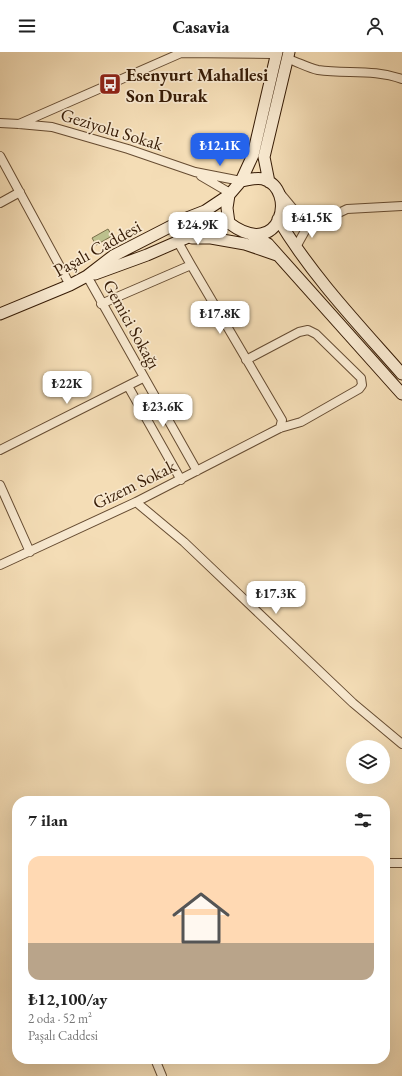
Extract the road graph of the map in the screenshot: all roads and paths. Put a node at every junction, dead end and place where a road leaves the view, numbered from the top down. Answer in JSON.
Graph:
{"nodes":[{"id":1,"x":181,"y":53,"type":"edge"},
{"id":2,"x":275,"y":54,"type":"edge"},
{"id":3,"x":289,"y":56,"type":"edge"},
{"id":4,"x":402,"y":79,"type":"edge"},
{"id":5,"x":0,"y":123,"type":"edge"},
{"id":6,"x":19,"y":124,"type":"junction"},
{"id":7,"x":0,"y":156,"type":"edge"},
{"id":8,"x":195,"y":172,"type":"junction"},
{"id":9,"x":241,"y":181,"type":"junction"},
{"id":10,"x":269,"y":182,"type":"junction"},
{"id":11,"x":20,"y":192,"type":"junction"},
{"id":12,"x":279,"y":192,"type":"junction"},
{"id":13,"x":229,"y":194,"type":"junction"},
{"id":14,"x":0,"y":203,"type":"edge"},
{"id":15,"x":402,"y":206,"type":"edge"},
{"id":16,"x":278,"y":219,"type":"junction"},
{"id":17,"x":310,"y":222,"type":"junction"},
{"id":18,"x":229,"y":223,"type":"junction"},
{"id":19,"x":252,"y":235,"type":"junction"},
{"id":20,"x":183,"y":240,"type":"junction"},
{"id":21,"x":296,"y":247,"type":"junction"},
{"id":22,"x":279,"y":256,"type":"junction"},
{"id":23,"x":190,"y":265,"type":"junction"},
{"id":24,"x":87,"y":276,"type":"junction"},
{"id":25,"x":70,"y":285,"type":"junction"},
{"id":26,"x":101,"y":304,"type":"junction"},
{"id":27,"x":0,"y":314,"type":"edge"},
{"id":28,"x":246,"y":360,"type":"junction"},
{"id":29,"x":402,"y":374,"type":"edge"},
{"id":30,"x":144,"y":378,"type":"junction"},
{"id":31,"x":128,"y":386,"type":"junction"},
{"id":32,"x":402,"y":394,"type":"edge"},
{"id":33,"x":280,"y":428,"type":"junction"},
{"id":34,"x":0,"y":450,"type":"edge"},
{"id":35,"x":197,"y":472,"type":"junction"},
{"id":36,"x":181,"y":480,"type":"junction"},
{"id":37,"x":0,"y":484,"type":"edge"},
{"id":38,"x":136,"y":502,"type":"junction"},
{"id":39,"x":30,"y":552,"type":"junction"},
{"id":40,"x":0,"y":565,"type":"edge"},
{"id":41,"x":402,"y":744,"type":"edge"},
{"id":42,"x":390,"y":863,"type":"edge"},
{"id":43,"x":402,"y":863,"type":"edge"},
{"id":44,"x":157,"y":1064,"type":"edge"},
{"id":45,"x":162,"y":1076,"type":"edge"}],
"edges":[{"from":1,"to":2,"type":"street"},
{"from":1,"to":6,"type":"street"},
{"from":2,"to":9,"type":"street"},
{"from":3,"to":4,"type":"street"},
{"from":3,"to":10,"type":"street"},
{"from":5,"to":6,"type":"street","name":"Geziyolu Sokak"},
{"from":6,"to":8,"type":"street","name":"Geziyolu Sokak"},
{"from":7,"to":11,"type":"street"},
{"from":8,"to":9,"type":"street"},
{"from":8,"to":13,"type":"street"},
{"from":9,"to":10,"type":"street"},
{"from":9,"to":13,"type":"street"},
{"from":10,"to":12,"type":"street"},
{"from":11,"to":14,"type":"street"},
{"from":11,"to":25,"type":"street"},
{"from":12,"to":16,"type":"street"},
{"from":12,"to":17,"type":"street"},
{"from":13,"to":18,"type":"street"},
{"from":13,"to":24,"type":"street","name":"Paşalı Caddesi"},
{"from":15,"to":17,"type":"street"},
{"from":16,"to":19,"type":"street"},
{"from":16,"to":21,"type":"street"},
{"from":17,"to":21,"type":"street"},
{"from":18,"to":19,"type":"street"},
{"from":18,"to":20,"type":"street"},
{"from":19,"to":22,"type":"street"},
{"from":20,"to":22,"type":"street"},
{"from":20,"to":23,"type":"street"},
{"from":20,"to":24,"type":"street"},
{"from":21,"to":29,"type":"street"},
{"from":22,"to":32,"type":"street"},
{"from":23,"to":26,"type":"street"},
{"from":23,"to":28,"type":"street"},
{"from":24,"to":25,"type":"street","name":"Paşalı Caddesi"},
{"from":24,"to":26,"type":"street","name":"Gemici Sokağı"},
{"from":25,"to":27,"type":"street","name":"Paşalı Caddesi"},
{"from":26,"to":30,"type":"street","name":"Gemici Sokağı"},
{"from":28,"to":33,"type":"street"},
{"from":28,"to":33,"type":"street","name":"Gizem Sokak"},
{"from":30,"to":31,"type":"street"},
{"from":30,"to":35,"type":"street","name":"Gemici Sokağı"},
{"from":31,"to":34,"type":"street"},
{"from":31,"to":36,"type":"street"},
{"from":33,"to":35,"type":"street","name":"Gizem Sokak"},
{"from":35,"to":36,"type":"street","name":"Gizem Sokak"},
{"from":36,"to":38,"type":"street","name":"Gizem Sokak"},
{"from":37,"to":39,"type":"street"},
{"from":38,"to":39,"type":"street","name":"Gizem Sokak"},
{"from":38,"to":41,"type":"street"},
{"from":39,"to":40,"type":"street","name":"Gizem Sokak"},
{"from":42,"to":43,"type":"street"},
{"from":44,"to":45,"type":"street"}]}
